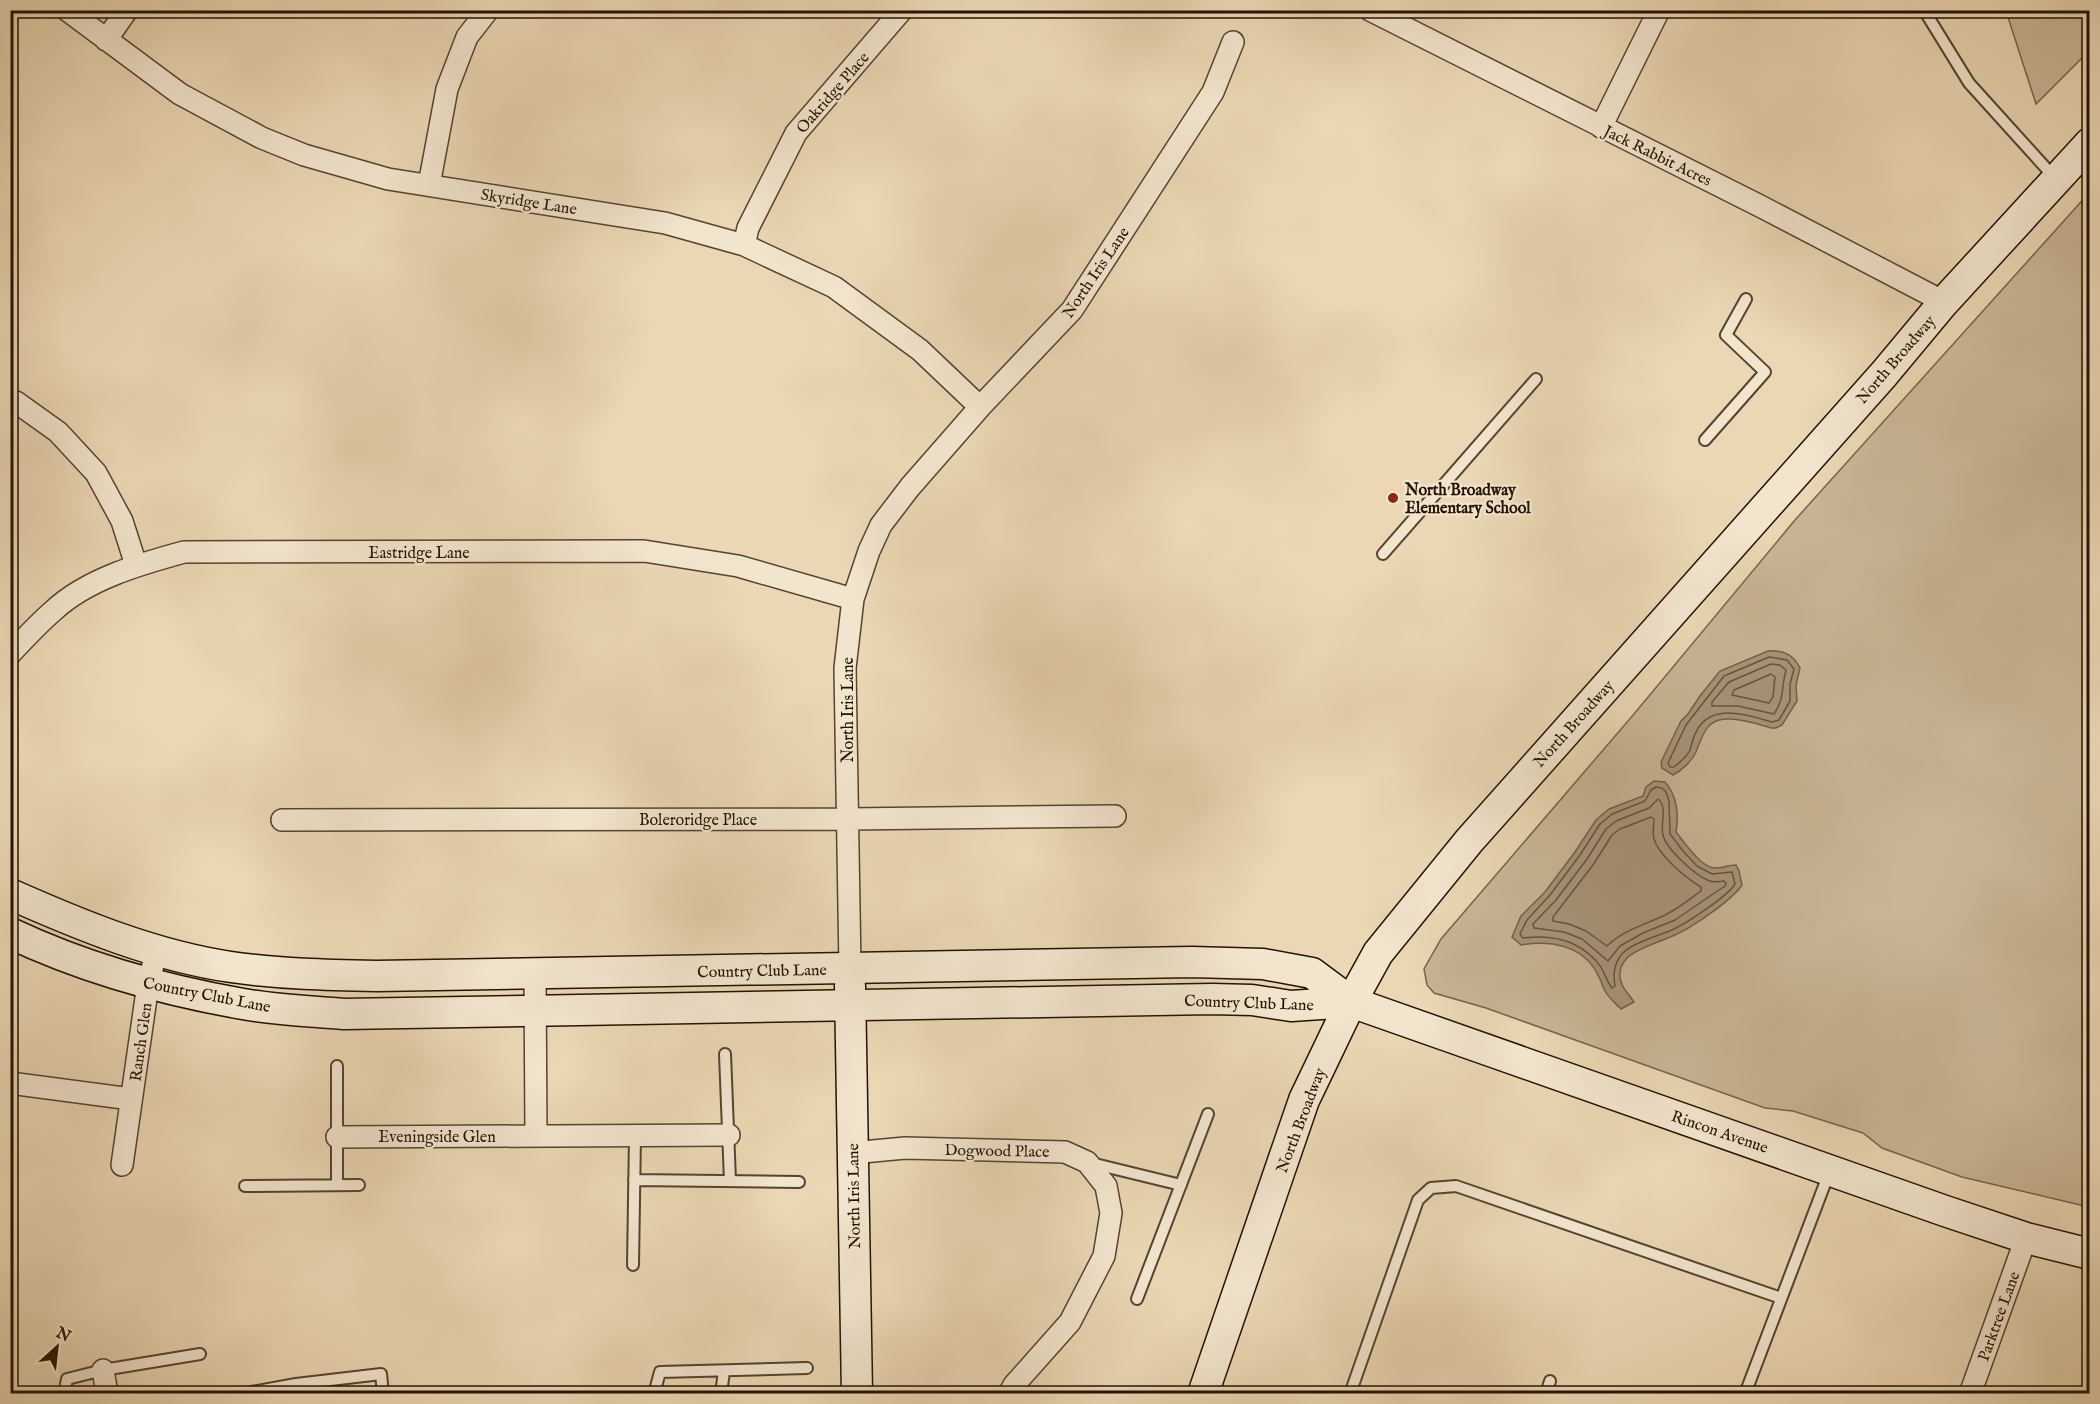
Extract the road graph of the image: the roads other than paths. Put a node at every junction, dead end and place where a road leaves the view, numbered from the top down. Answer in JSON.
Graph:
{"nodes":[{"id":1,"x":67,"y":10,"type":"edge"},
{"id":2,"x":127,"y":10,"type":"edge"},
{"id":3,"x":488,"y":10,"type":"edge"},
{"id":4,"x":902,"y":10,"type":"edge"},
{"id":5,"x":1370,"y":10,"type":"edge"},
{"id":6,"x":1659,"y":10,"type":"edge"},
{"id":7,"x":1923,"y":10,"type":"edge"},
{"id":8,"x":106,"y":40,"type":"junction"},
{"id":9,"x":1233,"y":42,"type":"dead end"},
{"id":10,"x":1601,"y":127,"type":"junction"},
{"id":11,"x":2090,"y":143,"type":"edge"},
{"id":12,"x":2056,"y":180,"type":"junction"},
{"id":13,"x":429,"y":186,"type":"junction"},
{"id":14,"x":744,"y":245,"type":"junction"},
{"id":15,"x":1746,"y":299,"type":"dead end"},
{"id":16,"x":1944,"y":302,"type":"junction"},
{"id":17,"x":1536,"y":379,"type":"dead end"},
{"id":18,"x":16,"y":402,"type":"dead end"},
{"id":19,"x":981,"y":407,"type":"junction"},
{"id":20,"x":1705,"y":440,"type":"dead end"},
{"id":21,"x":1383,"y":554,"type":"dead end"},
{"id":22,"x":136,"y":565,"type":"junction"},
{"id":23,"x":853,"y":599,"type":"junction"},
{"id":24,"x":10,"y":654,"type":"edge"},
{"id":25,"x":1115,"y":816,"type":"dead end"},
{"id":26,"x":848,"y":819,"type":"junction"},
{"id":27,"x":282,"y":820,"type":"dead end"},
{"id":28,"x":10,"y":894,"type":"edge"},
{"id":29,"x":10,"y":933,"type":"edge"},
{"id":30,"x":157,"y":950,"type":"junction"},
{"id":31,"x":850,"y":968,"type":"junction"},
{"id":32,"x":535,"y":974,"type":"junction"},
{"id":33,"x":148,"y":984,"type":"junction"},
{"id":34,"x":1351,"y":1002,"type":"junction"},
{"id":35,"x":851,"y":1004,"type":"junction"},
{"id":36,"x":535,"y":1012,"type":"junction"},
{"id":37,"x":725,"y":1054,"type":"dead end"},
{"id":38,"x":337,"y":1066,"type":"dead end"},
{"id":39,"x":10,"y":1083,"type":"edge"},
{"id":40,"x":131,"y":1099,"type":"junction"},
{"id":41,"x":1208,"y":1114,"type":"dead end"},
{"id":42,"x":729,"y":1135,"type":"junction"},
{"id":43,"x":536,"y":1136,"type":"junction"},
{"id":44,"x":635,"y":1136,"type":"junction"},
{"id":45,"x":338,"y":1137,"type":"junction"},
{"id":46,"x":852,"y":1153,"type":"junction"},
{"id":47,"x":1087,"y":1162,"type":"junction"},
{"id":48,"x":122,"y":1165,"type":"dead end"},
{"id":49,"x":1830,"y":1170,"type":"junction"},
{"id":50,"x":634,"y":1180,"type":"junction"},
{"id":51,"x":730,"y":1181,"type":"junction"},
{"id":52,"x":799,"y":1182,"type":"dead end"},
{"id":53,"x":337,"y":1185,"type":"junction"},
{"id":54,"x":359,"y":1185,"type":"dead end"},
{"id":55,"x":1181,"y":1185,"type":"junction"},
{"id":56,"x":245,"y":1186,"type":"dead end"},
{"id":57,"x":2026,"y":1238,"type":"junction"},
{"id":58,"x":2090,"y":1254,"type":"edge"},
{"id":59,"x":633,"y":1265,"type":"dead end"},
{"id":60,"x":1781,"y":1298,"type":"junction"},
{"id":61,"x":1137,"y":1299,"type":"dead end"},
{"id":62,"x":200,"y":1354,"type":"dead end"},
{"id":63,"x":807,"y":1368,"type":"dead end"},
{"id":64,"x":103,"y":1370,"type":"junction"},
{"id":65,"x":724,"y":1371,"type":"junction"},
{"id":66,"x":1550,"y":1381,"type":"dead end"},
{"id":67,"x":297,"y":1389,"type":"edge"},
{"id":68,"x":246,"y":1393,"type":"edge"},
{"id":69,"x":64,"y":1394,"type":"edge"},
{"id":70,"x":106,"y":1394,"type":"edge"},
{"id":71,"x":383,"y":1394,"type":"edge"},
{"id":72,"x":654,"y":1394,"type":"edge"},
{"id":73,"x":721,"y":1394,"type":"edge"},
{"id":74,"x":857,"y":1394,"type":"edge"},
{"id":75,"x":1009,"y":1394,"type":"edge"},
{"id":76,"x":1203,"y":1394,"type":"edge"},
{"id":77,"x":1350,"y":1394,"type":"edge"},
{"id":78,"x":1545,"y":1394,"type":"edge"},
{"id":79,"x":1745,"y":1394,"type":"edge"},
{"id":80,"x":1970,"y":1394,"type":"edge"}],
"edges":[{"from":1,"to":8,"type":"street","name":"Skyridge Lane"},
{"from":2,"to":8,"type":"street"},
{"from":3,"to":13,"type":"street"},
{"from":4,"to":14,"type":"street","name":"Oakridge Place"},
{"from":5,"to":10,"type":"street","name":"Jack Rabbit Acres"},
{"from":6,"to":10,"type":"street"},
{"from":7,"to":12,"type":"lane"},
{"from":8,"to":13,"type":"street","name":"Skyridge Lane"},
{"from":9,"to":19,"type":"street","name":"North Iris Lane"},
{"from":10,"to":16,"type":"street","name":"Jack Rabbit Acres"},
{"from":11,"to":12,"type":"main road","name":"North Broadway"},
{"from":12,"to":16,"type":"main road","name":"North Broadway"},
{"from":13,"to":14,"type":"street","name":"Skyridge Lane"},
{"from":14,"to":19,"type":"street","name":"Skyridge Lane"},
{"from":15,"to":20,"type":"lane"},
{"from":16,"to":34,"type":"main road","name":"North Broadway"},
{"from":17,"to":21,"type":"lane"},
{"from":18,"to":22,"type":"street"},
{"from":19,"to":23,"type":"street","name":"North Iris Lane"},
{"from":22,"to":23,"type":"street","name":"Eastridge Lane"},
{"from":22,"to":24,"type":"street","name":"Eastridge Lane"},
{"from":23,"to":26,"type":"street","name":"North Iris Lane"},
{"from":25,"to":26,"type":"street","name":"Boleroridge Place"},
{"from":26,"to":27,"type":"street","name":"Boleroridge Place"},
{"from":26,"to":31,"type":"street","name":"North Iris Lane"},
{"from":28,"to":30,"type":"main road","name":"Country Club Lane"},
{"from":29,"to":33,"type":"main road","name":"Country Club Lane"},
{"from":30,"to":32,"type":"main road","name":"Country Club Lane"},
{"from":30,"to":33,"type":"street","name":"Ranch Glen"},
{"from":31,"to":32,"type":"main road","name":"Country Club Lane"},
{"from":31,"to":34,"type":"main road","name":"Country Club Lane"},
{"from":31,"to":35,"type":"main road","name":"North Iris Lane"},
{"from":32,"to":36,"type":"street"},
{"from":33,"to":36,"type":"main road","name":"Country Club Lane"},
{"from":33,"to":40,"type":"street","name":"Ranch Glen"},
{"from":34,"to":35,"type":"main road","name":"Country Club Lane"},
{"from":34,"to":49,"type":"main road","name":"Rincon Avenue"},
{"from":34,"to":76,"type":"main road","name":"North Broadway"},
{"from":35,"to":36,"type":"main road","name":"Country Club Lane"},
{"from":35,"to":46,"type":"main road","name":"North Iris Lane"},
{"from":36,"to":43,"type":"street"},
{"from":37,"to":42,"type":"lane"},
{"from":38,"to":45,"type":"lane"},
{"from":39,"to":40,"type":"street","name":"Ranch Glen"},
{"from":40,"to":48,"type":"street","name":"Ranch Glen"},
{"from":41,"to":55,"type":"lane"},
{"from":42,"to":44,"type":"street","name":"Eveningside Glen"},
{"from":42,"to":51,"type":"lane"},
{"from":43,"to":44,"type":"street","name":"Eveningside Glen"},
{"from":43,"to":45,"type":"street","name":"Eveningside Glen"},
{"from":44,"to":50,"type":"lane"},
{"from":45,"to":53,"type":"lane"},
{"from":46,"to":47,"type":"street","name":"Dogwood Place"},
{"from":46,"to":74,"type":"main road","name":"North Iris Lane"},
{"from":47,"to":55,"type":"lane"},
{"from":47,"to":75,"type":"street"},
{"from":49,"to":57,"type":"main road","name":"Rincon Avenue"},
{"from":49,"to":60,"type":"lane"},
{"from":50,"to":51,"type":"lane"},
{"from":50,"to":59,"type":"lane"},
{"from":51,"to":52,"type":"lane"},
{"from":53,"to":54,"type":"lane"},
{"from":53,"to":56,"type":"lane"},
{"from":55,"to":61,"type":"lane"},
{"from":57,"to":58,"type":"main road","name":"Rincon Avenue"},
{"from":57,"to":80,"type":"street","name":"Parktree Lane"},
{"from":60,"to":77,"type":"lane"},
{"from":60,"to":79,"type":"lane"},
{"from":62,"to":64,"type":"lane"},
{"from":63,"to":65,"type":"lane"},
{"from":64,"to":69,"type":"lane"},
{"from":64,"to":70,"type":"street"},
{"from":65,"to":72,"type":"lane"},
{"from":65,"to":73,"type":"lane"},
{"from":66,"to":78,"type":"lane"},
{"from":67,"to":68,"type":"lane"},
{"from":67,"to":71,"type":"lane"}]}
